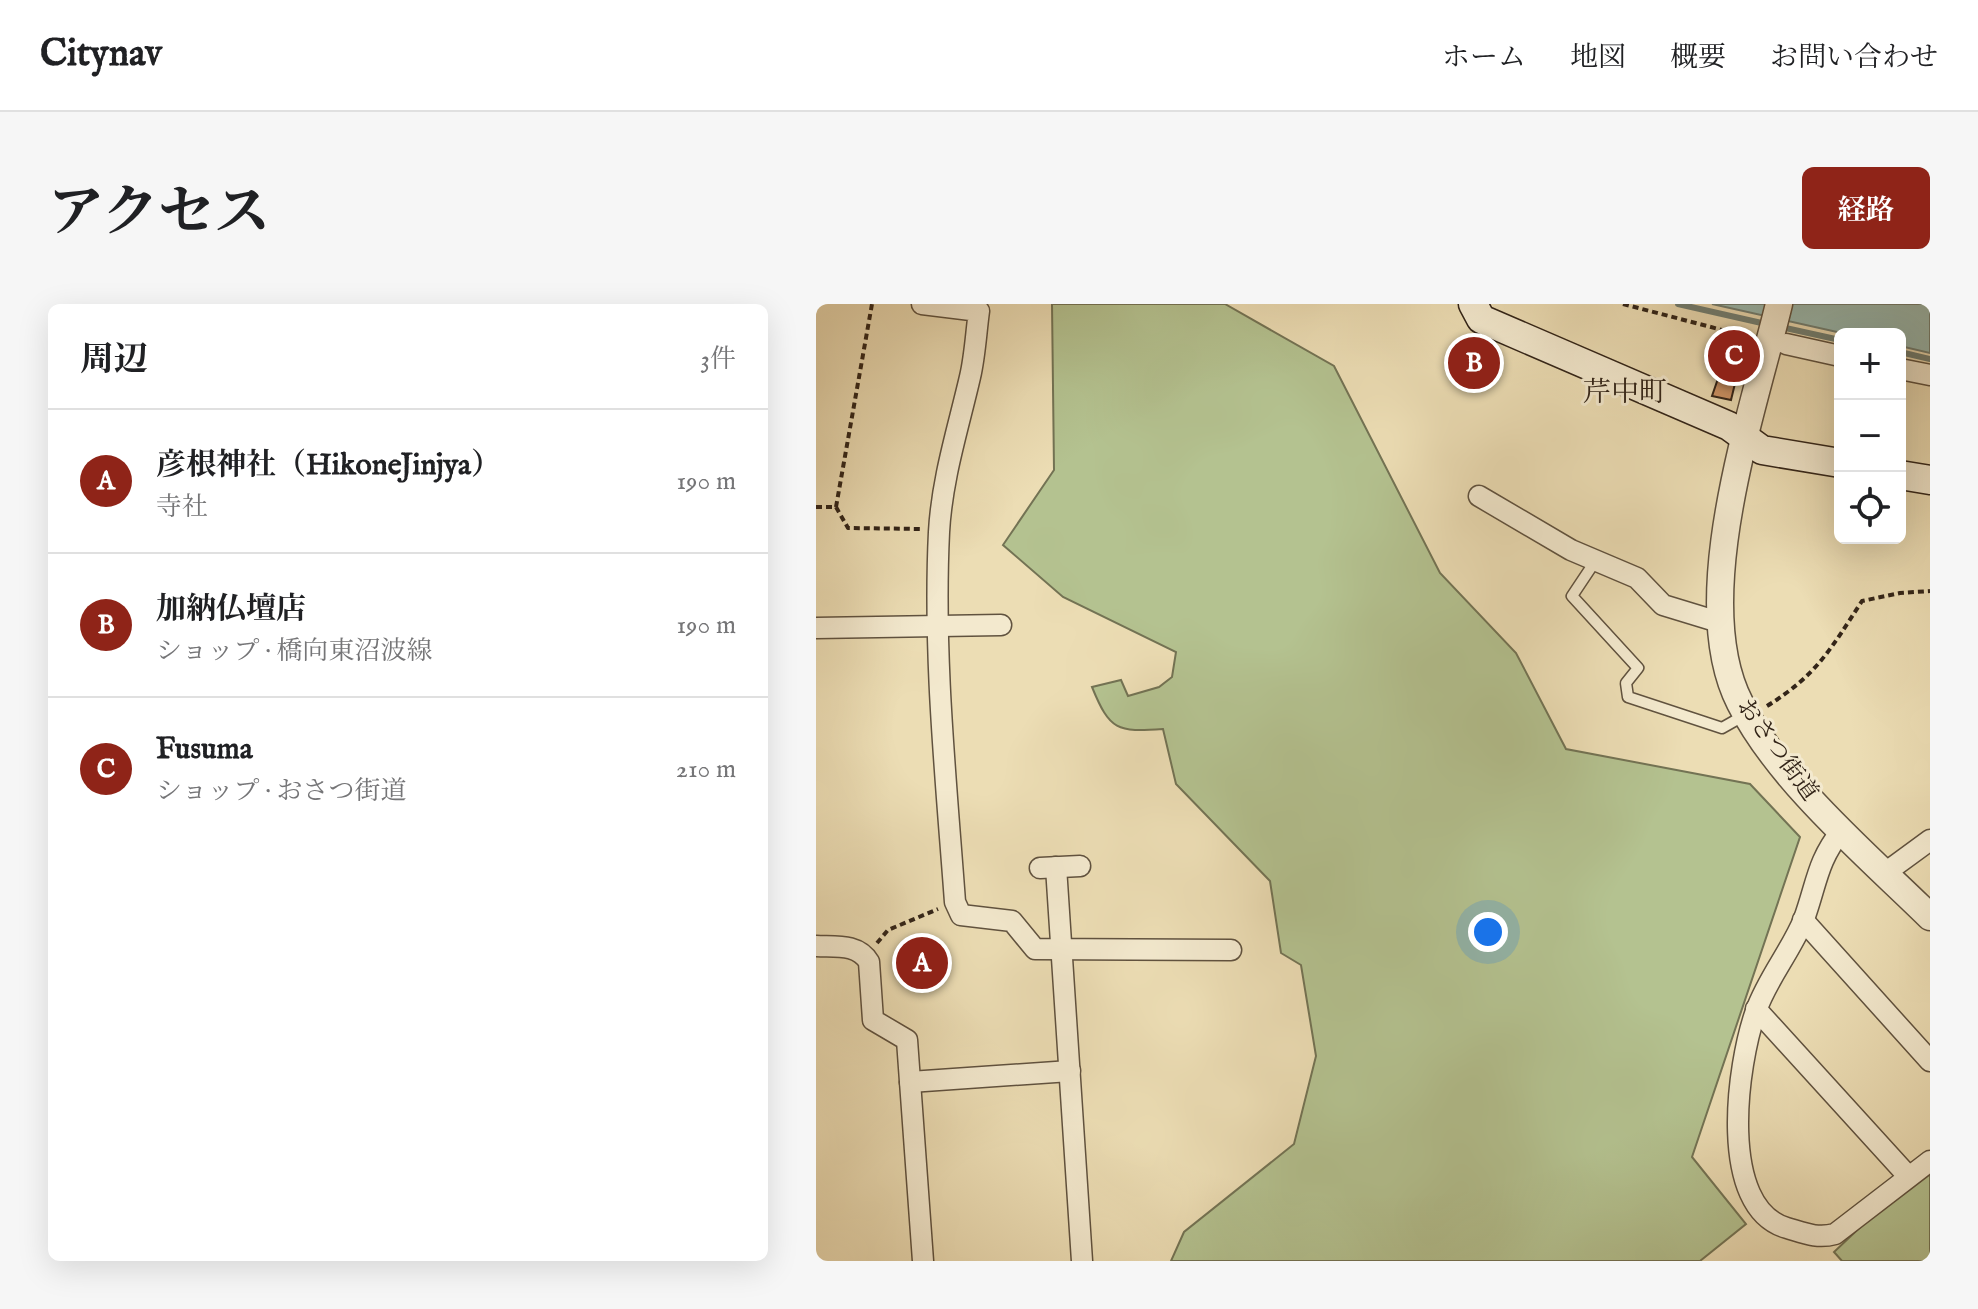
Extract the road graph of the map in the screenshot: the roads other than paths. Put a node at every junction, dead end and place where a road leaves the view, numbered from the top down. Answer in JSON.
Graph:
{"nodes":[{"id":1,"x":922,"y":304,"type":"edge"},
{"id":2,"x":1473,"y":304,"type":"edge"},
{"id":3,"x":1779,"y":304,"type":"edge"},
{"id":4,"x":1770,"y":339,"type":"junction"},
{"id":5,"x":1834,"y":355,"type":"edge"},
{"id":6,"x":1906,"y":370,"type":"edge"},
{"id":7,"x":1930,"y":375,"type":"edge"},
{"id":8,"x":1745,"y":439,"type":"junction"},
{"id":9,"x":1834,"y":462,"type":"edge"},
{"id":10,"x":1906,"y":476,"type":"edge"},
{"id":11,"x":1930,"y":480,"type":"edge"},
{"id":12,"x":1479,"y":496,"type":"dead end"},
{"id":13,"x":1596,"y":560,"type":"junction"},
{"id":14,"x":1722,"y":623,"type":"junction"},
{"id":15,"x":938,"y":625,"type":"junction"},
{"id":16,"x":1001,"y":625,"type":"dead end"},
{"id":17,"x":816,"y":628,"type":"edge"},
{"id":18,"x":1752,"y":713,"type":"junction"},
{"id":19,"x":1842,"y":830,"type":"junction"},
{"id":20,"x":1930,"y":840,"type":"edge"},
{"id":21,"x":1080,"y":866,"type":"dead end"},
{"id":22,"x":1885,"y":873,"type":"junction"},
{"id":23,"x":1930,"y":917,"type":"edge"},
{"id":24,"x":1803,"y":920,"type":"junction"},
{"id":25,"x":816,"y":946,"type":"edge"},
{"id":26,"x":1061,"y":949,"type":"junction"},
{"id":27,"x":1231,"y":950,"type":"dead end"},
{"id":28,"x":1756,"y":1009,"type":"junction"},
{"id":29,"x":1930,"y":1061,"type":"edge"},
{"id":30,"x":1070,"y":1071,"type":"junction"},
{"id":31,"x":910,"y":1082,"type":"junction"},
{"id":32,"x":1930,"y":1161,"type":"edge"},
{"id":33,"x":1908,"y":1176,"type":"junction"},
{"id":34,"x":923,"y":1261,"type":"edge"},
{"id":35,"x":1082,"y":1261,"type":"edge"}],
"edges":[{"from":1,"to":15,"type":"street"},
{"from":2,"to":8,"type":"main road"},
{"from":3,"to":4,"type":"street","name":"おさつ街道"},
{"from":4,"to":5,"type":"street"},
{"from":4,"to":8,"type":"street","name":"おさつ街道"},
{"from":6,"to":7,"type":"street"},
{"from":8,"to":9,"type":"main road"},
{"from":8,"to":14,"type":"street","name":"おさつ街道"},
{"from":10,"to":11,"type":"main road"},
{"from":12,"to":13,"type":"street"},
{"from":13,"to":14,"type":"street"},
{"from":13,"to":18,"type":"lane"},
{"from":14,"to":18,"type":"street","name":"おさつ街道"},
{"from":15,"to":16,"type":"street"},
{"from":15,"to":17,"type":"street"},
{"from":15,"to":26,"type":"street"},
{"from":18,"to":19,"type":"street","name":"おさつ街道"},
{"from":19,"to":22,"type":"street","name":"おさつ街道"},
{"from":19,"to":24,"type":"street"},
{"from":20,"to":22,"type":"street"},
{"from":21,"to":26,"type":"street"},
{"from":22,"to":23,"type":"street","name":"おさつ街道"},
{"from":24,"to":28,"type":"street"},
{"from":24,"to":29,"type":"street"},
{"from":25,"to":31,"type":"street"},
{"from":26,"to":27,"type":"street"},
{"from":26,"to":30,"type":"street"},
{"from":28,"to":33,"type":"street"},
{"from":28,"to":33,"type":"street"},
{"from":30,"to":31,"type":"street"},
{"from":30,"to":35,"type":"street"},
{"from":31,"to":34,"type":"street"},
{"from":32,"to":33,"type":"street"}]}
